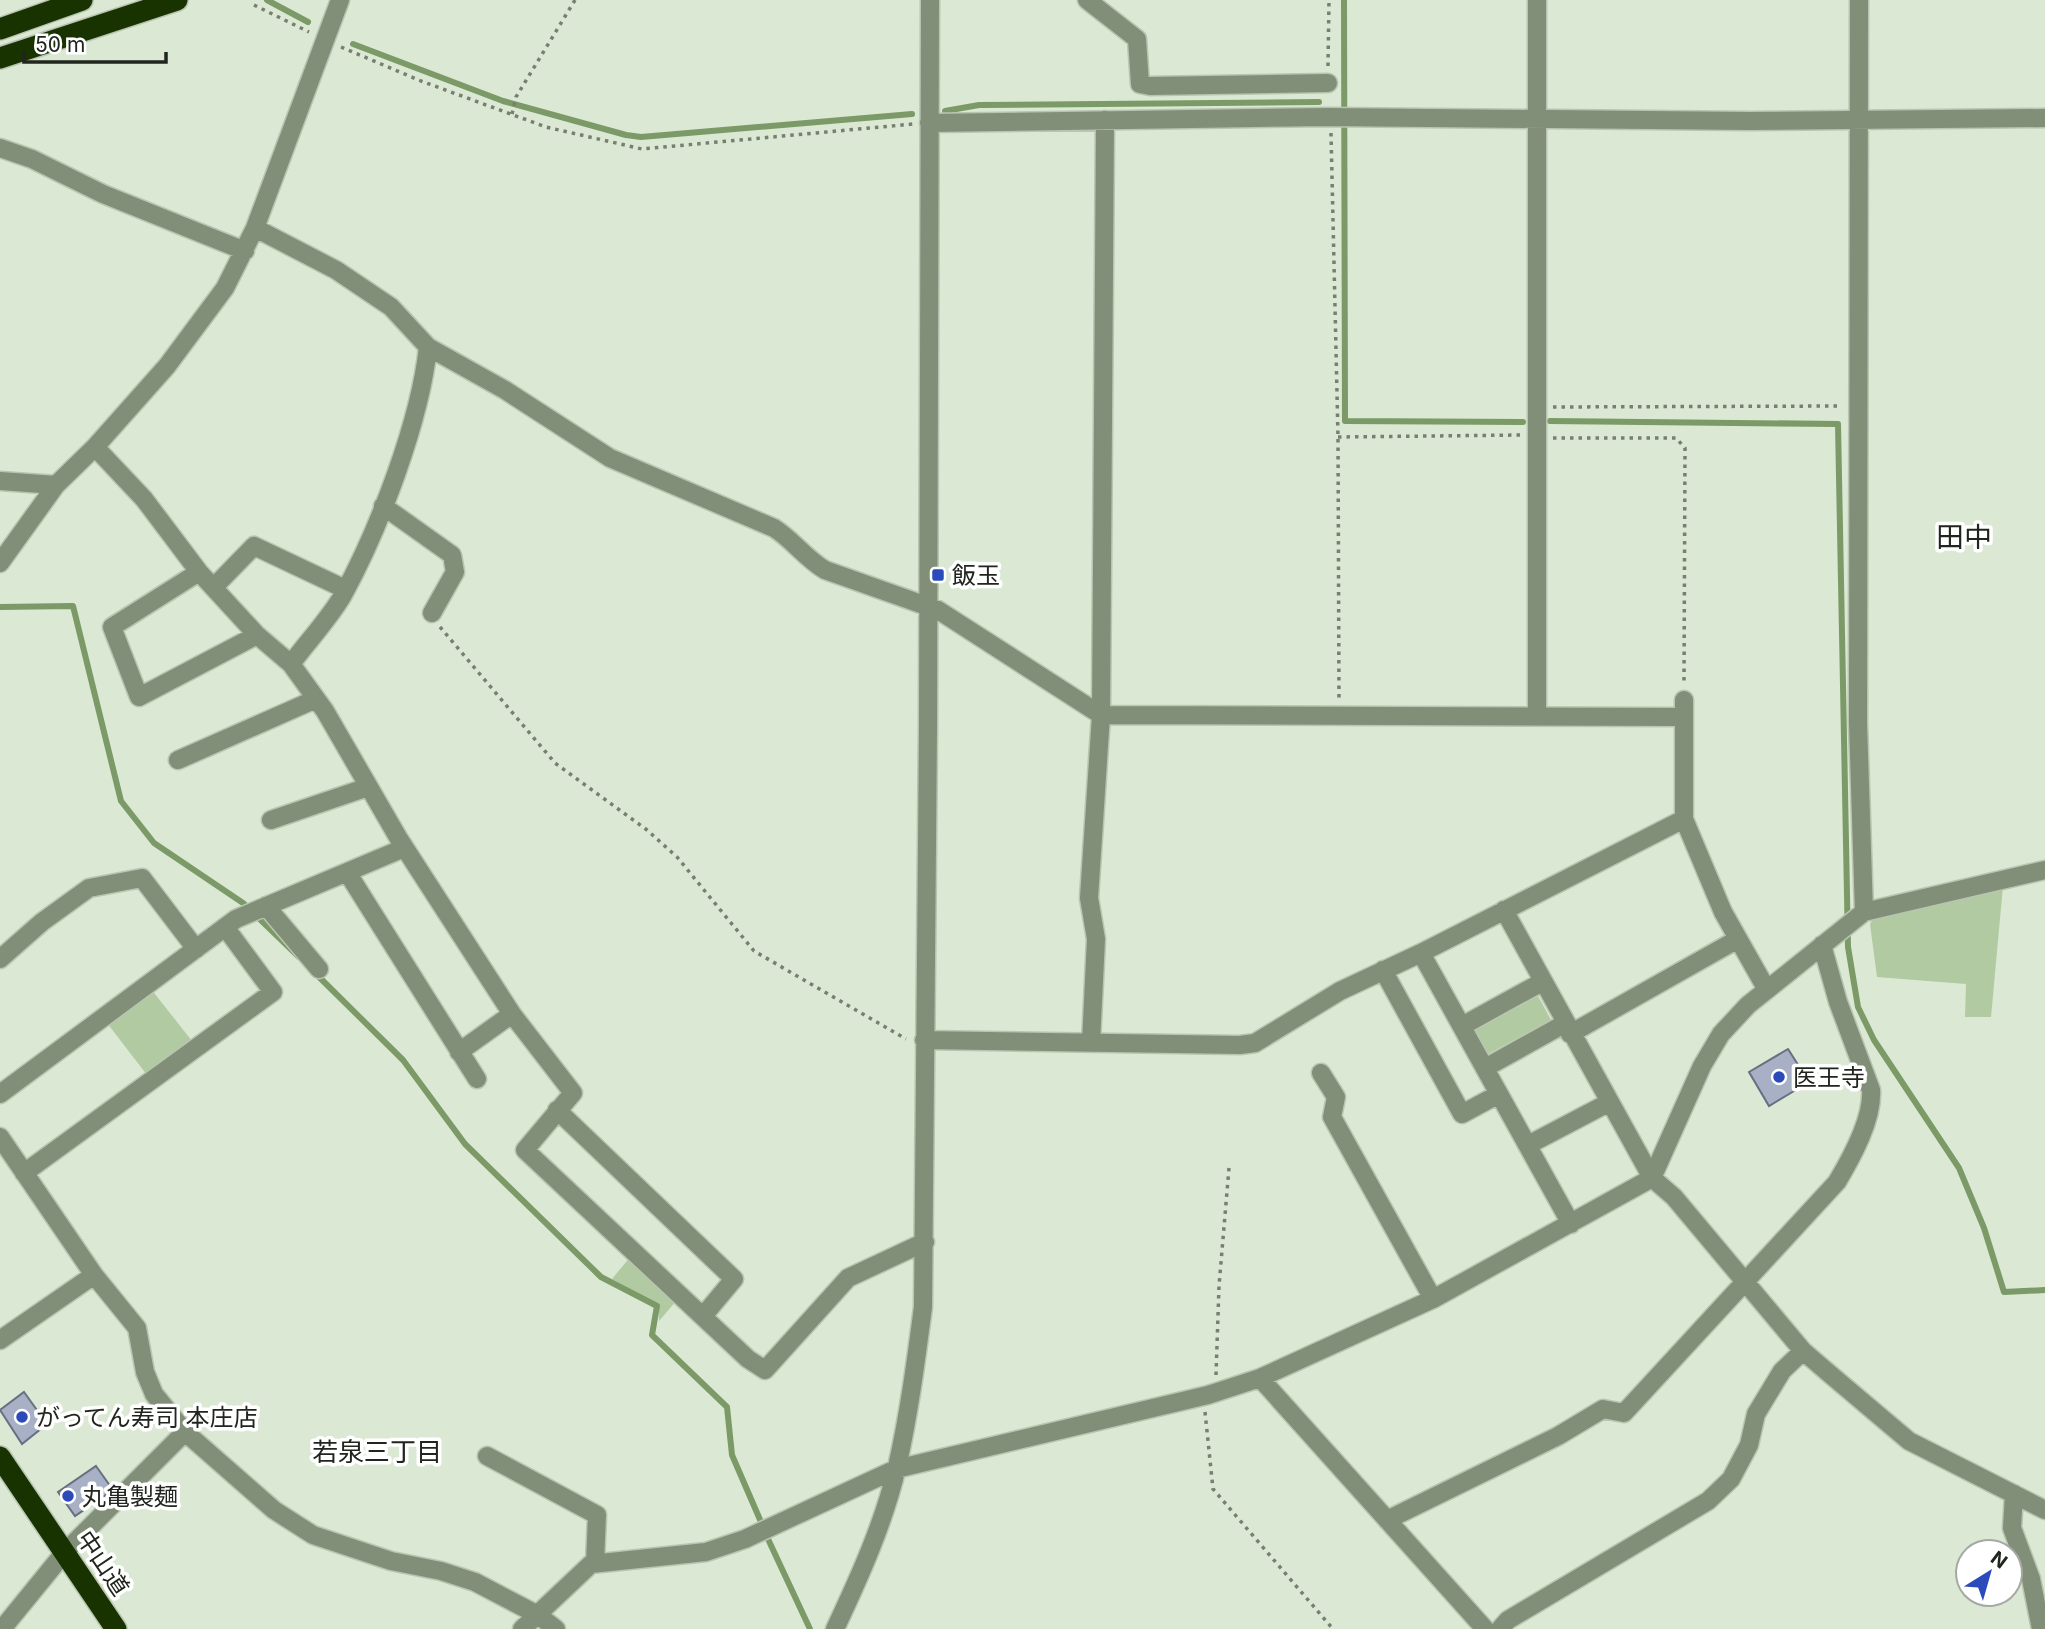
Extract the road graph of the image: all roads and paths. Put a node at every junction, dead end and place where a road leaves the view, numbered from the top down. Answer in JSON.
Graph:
{"nodes":[{"id":1,"x":82,"y":0,"type":"edge"},
{"id":2,"x":177,"y":0,"type":"edge"},
{"id":3,"x":340,"y":0,"type":"edge"},
{"id":4,"x":575,"y":0,"type":"edge"},
{"id":5,"x":930,"y":0,"type":"edge"},
{"id":6,"x":1087,"y":0,"type":"edge"},
{"id":7,"x":1329,"y":0,"type":"edge"},
{"id":8,"x":1538,"y":0,"type":"edge"},
{"id":9,"x":1859,"y":0,"type":"edge"},
{"id":10,"x":254,"y":5,"type":"dead end"},
{"id":11,"x":0,"y":29,"type":"edge"},
{"id":12,"x":326,"y":40,"type":"junction"},
{"id":13,"x":0,"y":58,"type":"edge"},
{"id":14,"x":1328,"y":83,"type":"joint"},
{"id":15,"x":512,"y":113,"type":"junction"},
{"id":16,"x":1328,"y":117,"type":"junction"},
{"id":17,"x":1536,"y":118,"type":"junction"},
{"id":18,"x":2045,"y":118,"type":"edge"},
{"id":19,"x":1859,"y":119,"type":"junction"},
{"id":20,"x":1105,"y":120,"type":"junction"},
{"id":21,"x":929,"y":123,"type":"junction"},
{"id":22,"x":0,"y":148,"type":"edge"},
{"id":23,"x":255,"y":228,"type":"junction"},
{"id":24,"x":245,"y":251,"type":"junction"},
{"id":25,"x":428,"y":347,"type":"junction"},
{"id":26,"x":1858,"y":405,"type":"junction"},
{"id":27,"x":1538,"y":407,"type":"junction"},
{"id":28,"x":1338,"y":437,"type":"junction"},
{"id":29,"x":1537,"y":438,"type":"junction"},
{"id":30,"x":95,"y":447,"type":"junction"},
{"id":31,"x":0,"y":481,"type":"edge"},
{"id":32,"x":57,"y":485,"type":"junction"},
{"id":33,"x":383,"y":506,"type":"junction"},
{"id":34,"x":0,"y":563,"type":"edge"},
{"id":35,"x":200,"y":572,"type":"junction"},
{"id":36,"x":214,"y":587,"type":"junction"},
{"id":37,"x":345,"y":589,"type":"junction"},
{"id":38,"x":927,"y":608,"type":"junction"},
{"id":39,"x":432,"y":613,"type":"joint"},
{"id":40,"x":257,"y":635,"type":"junction"},
{"id":41,"x":291,"y":664,"type":"junction"},
{"id":42,"x":316,"y":699,"type":"junction"},
{"id":43,"x":1684,"y":708,"type":"junction"},
{"id":44,"x":1537,"y":714,"type":"junction"},
{"id":45,"x":1101,"y":715,"type":"junction"},
{"id":46,"x":1339,"y":716,"type":"junction"},
{"id":47,"x":178,"y":760,"type":"dead end"},
{"id":48,"x":369,"y":787,"type":"junction"},
{"id":49,"x":1684,"y":819,"type":"junction"},
{"id":50,"x":271,"y":820,"type":"dead end"},
{"id":51,"x":404,"y":848,"type":"junction"},
{"id":52,"x":2045,"y":870,"type":"edge"},
{"id":53,"x":347,"y":872,"type":"junction"},
{"id":54,"x":1504,"y":910,"type":"junction"},
{"id":55,"x":256,"y":911,"type":"junction"},
{"id":56,"x":1864,"y":912,"type":"junction"},
{"id":57,"x":225,"y":928,"type":"junction"},
{"id":58,"x":1738,"y":939,"type":"junction"},
{"id":59,"x":1822,"y":945,"type":"junction"},
{"id":60,"x":196,"y":949,"type":"junction"},
{"id":61,"x":1421,"y":953,"type":"junction"},
{"id":62,"x":0,"y":959,"type":"edge"},
{"id":63,"x":319,"y":969,"type":"dead end"},
{"id":64,"x":1383,"y":970,"type":"junction"},
{"id":65,"x":1542,"y":982,"type":"junction"},
{"id":66,"x":1767,"y":990,"type":"junction"},
{"id":67,"x":512,"y":1014,"type":"junction"},
{"id":68,"x":1462,"y":1026,"type":"junction"},
{"id":69,"x":1567,"y":1029,"type":"junction"},
{"id":70,"x":925,"y":1040,"type":"junction"},
{"id":71,"x":1091,"y":1043,"type":"junction"},
{"id":72,"x":459,"y":1052,"type":"junction"},
{"id":73,"x":1485,"y":1068,"type":"junction"},
{"id":74,"x":1321,"y":1073,"type":"dead end"},
{"id":75,"x":477,"y":1079,"type":"dead end"},
{"id":76,"x":0,"y":1094,"type":"edge"},
{"id":77,"x":1499,"y":1094,"type":"junction"},
{"id":78,"x":1608,"y":1103,"type":"junction"},
{"id":79,"x":557,"y":1110,"type":"junction"},
{"id":80,"x":0,"y":1137,"type":"edge"},
{"id":81,"x":1528,"y":1145,"type":"junction"},
{"id":82,"x":1229,"y":1168,"type":"dead end"},
{"id":83,"x":24,"y":1173,"type":"junction"},
{"id":84,"x":1652,"y":1178,"type":"junction"},
{"id":85,"x":1571,"y":1224,"type":"junction"},
{"id":86,"x":925,"y":1242,"type":"junction"},
{"id":87,"x":94,"y":1275,"type":"junction"},
{"id":88,"x":1745,"y":1281,"type":"junction"},
{"id":89,"x":1433,"y":1299,"type":"junction"},
{"id":90,"x":704,"y":1315,"type":"junction"},
{"id":91,"x":0,"y":1340,"type":"edge"},
{"id":92,"x":1803,"y":1351,"type":"junction"},
{"id":93,"x":1260,"y":1378,"type":"junction"},
{"id":94,"x":1211,"y":1393,"type":"junction"},
{"id":95,"x":185,"y":1433,"type":"junction"},
{"id":96,"x":487,"y":1456,"type":"dead end"},
{"id":97,"x":0,"y":1457,"type":"edge"},
{"id":98,"x":896,"y":1469,"type":"junction"},
{"id":99,"x":2014,"y":1494,"type":"junction"},
{"id":100,"x":2045,"y":1510,"type":"edge"},
{"id":101,"x":1387,"y":1520,"type":"junction"},
{"id":102,"x":64,"y":1553,"type":"junction"},
{"id":103,"x":595,"y":1563,"type":"junction"},
{"id":104,"x":538,"y":1615,"type":"junction"},
{"id":105,"x":2,"y":1629,"type":"edge"},
{"id":106,"x":116,"y":1629,"type":"edge"},
{"id":107,"x":522,"y":1629,"type":"edge"},
{"id":108,"x":556,"y":1629,"type":"edge"},
{"id":109,"x":835,"y":1629,"type":"edge"},
{"id":110,"x":1333,"y":1629,"type":"edge"},
{"id":111,"x":1485,"y":1629,"type":"edge"},
{"id":112,"x":1500,"y":1629,"type":"edge"},
{"id":113,"x":2041,"y":1629,"type":"edge"}],
"edges":[{"from":1,"to":11,"type":"highway"},
{"from":2,"to":13,"type":"highway"},
{"from":3,"to":12,"type":"street"},
{"from":4,"to":15,"type":"path"},
{"from":5,"to":21,"type":"street"},
{"from":6,"to":14,"type":"street"},
{"from":7,"to":14,"type":"path"},
{"from":8,"to":17,"type":"street"},
{"from":9,"to":19,"type":"street"},
{"from":10,"to":12,"type":"path"},
{"from":12,"to":15,"type":"path"},
{"from":12,"to":23,"type":"street"},
{"from":15,"to":21,"type":"path"},
{"from":16,"to":17,"type":"street"},
{"from":16,"to":20,"type":"street"},
{"from":16,"to":28,"type":"path"},
{"from":17,"to":19,"type":"street"},
{"from":17,"to":27,"type":"street"},
{"from":18,"to":19,"type":"street"},
{"from":19,"to":26,"type":"street"},
{"from":20,"to":21,"type":"street"},
{"from":20,"to":45,"type":"street"},
{"from":21,"to":38,"type":"street"},
{"from":22,"to":24,"type":"street"},
{"from":23,"to":24,"type":"street"},
{"from":23,"to":25,"type":"street"},
{"from":24,"to":30,"type":"street"},
{"from":25,"to":33,"type":"street"},
{"from":25,"to":38,"type":"street"},
{"from":26,"to":27,"type":"path"},
{"from":26,"to":56,"type":"street"},
{"from":27,"to":29,"type":"street"},
{"from":28,"to":29,"type":"path"},
{"from":28,"to":46,"type":"path"},
{"from":29,"to":43,"type":"path"},
{"from":29,"to":44,"type":"street"},
{"from":30,"to":32,"type":"street"},
{"from":30,"to":35,"type":"street"},
{"from":31,"to":32,"type":"street"},
{"from":32,"to":34,"type":"street"},
{"from":33,"to":37,"type":"street"},
{"from":33,"to":39,"type":"street"},
{"from":35,"to":36,"type":"street"},
{"from":35,"to":40,"type":"street"},
{"from":36,"to":37,"type":"street"},
{"from":36,"to":40,"type":"street"},
{"from":37,"to":41,"type":"street"},
{"from":38,"to":45,"type":"street"},
{"from":38,"to":70,"type":"street"},
{"from":39,"to":70,"type":"path"},
{"from":40,"to":41,"type":"street"},
{"from":41,"to":42,"type":"street"},
{"from":42,"to":47,"type":"street"},
{"from":42,"to":48,"type":"street"},
{"from":43,"to":44,"type":"street"},
{"from":43,"to":49,"type":"street"},
{"from":44,"to":46,"type":"street"},
{"from":45,"to":46,"type":"street"},
{"from":45,"to":71,"type":"street"},
{"from":48,"to":50,"type":"street"},
{"from":48,"to":51,"type":"street"},
{"from":49,"to":54,"type":"street"},
{"from":49,"to":58,"type":"street"},
{"from":51,"to":53,"type":"street"},
{"from":51,"to":67,"type":"street"},
{"from":52,"to":56,"type":"street"},
{"from":53,"to":55,"type":"street"},
{"from":53,"to":72,"type":"street"},
{"from":54,"to":61,"type":"street"},
{"from":54,"to":65,"type":"street"},
{"from":55,"to":57,"type":"street"},
{"from":55,"to":63,"type":"street"},
{"from":56,"to":59,"type":"street"},
{"from":57,"to":60,"type":"street"},
{"from":57,"to":83,"type":"street"},
{"from":58,"to":66,"type":"street"},
{"from":58,"to":69,"type":"street"},
{"from":59,"to":66,"type":"street"},
{"from":59,"to":88,"type":"street"},
{"from":60,"to":62,"type":"street"},
{"from":60,"to":76,"type":"street"},
{"from":61,"to":64,"type":"street"},
{"from":61,"to":68,"type":"street"},
{"from":64,"to":71,"type":"street"},
{"from":64,"to":77,"type":"street"},
{"from":65,"to":68,"type":"street"},
{"from":65,"to":69,"type":"street"},
{"from":66,"to":84,"type":"street"},
{"from":67,"to":72,"type":"street"},
{"from":67,"to":79,"type":"street"},
{"from":68,"to":73,"type":"street"},
{"from":69,"to":73,"type":"street"},
{"from":69,"to":78,"type":"street"},
{"from":70,"to":71,"type":"street"},
{"from":70,"to":86,"type":"street"},
{"from":72,"to":75,"type":"street"},
{"from":73,"to":77,"type":"street"},
{"from":74,"to":89,"type":"street"},
{"from":77,"to":81,"type":"street"},
{"from":78,"to":81,"type":"street"},
{"from":78,"to":84,"type":"street"},
{"from":79,"to":90,"type":"street"},
{"from":79,"to":90,"type":"street"},
{"from":80,"to":83,"type":"street"},
{"from":81,"to":85,"type":"street"},
{"from":82,"to":94,"type":"path"},
{"from":83,"to":87,"type":"street"},
{"from":84,"to":85,"type":"street"},
{"from":84,"to":88,"type":"street"},
{"from":85,"to":89,"type":"street"},
{"from":86,"to":90,"type":"street"},
{"from":86,"to":98,"type":"street"},
{"from":87,"to":91,"type":"street"},
{"from":87,"to":95,"type":"street"},
{"from":88,"to":92,"type":"street"},
{"from":88,"to":101,"type":"street"},
{"from":89,"to":93,"type":"street"},
{"from":92,"to":99,"type":"street"},
{"from":92,"to":112,"type":"street"},
{"from":93,"to":94,"type":"street"},
{"from":93,"to":101,"type":"street"},
{"from":94,"to":98,"type":"street"},
{"from":94,"to":110,"type":"path"},
{"from":95,"to":102,"type":"street"},
{"from":95,"to":104,"type":"street"},
{"from":96,"to":103,"type":"street"},
{"from":97,"to":102,"type":"highway","name":"中山道"},
{"from":98,"to":103,"type":"street"},
{"from":98,"to":109,"type":"street"},
{"from":99,"to":100,"type":"street"},
{"from":99,"to":113,"type":"street"},
{"from":101,"to":111,"type":"street"},
{"from":102,"to":105,"type":"street"},
{"from":102,"to":106,"type":"highway","name":"中山道"},
{"from":103,"to":104,"type":"street"},
{"from":104,"to":107,"type":"street"},
{"from":104,"to":108,"type":"street"}]}
